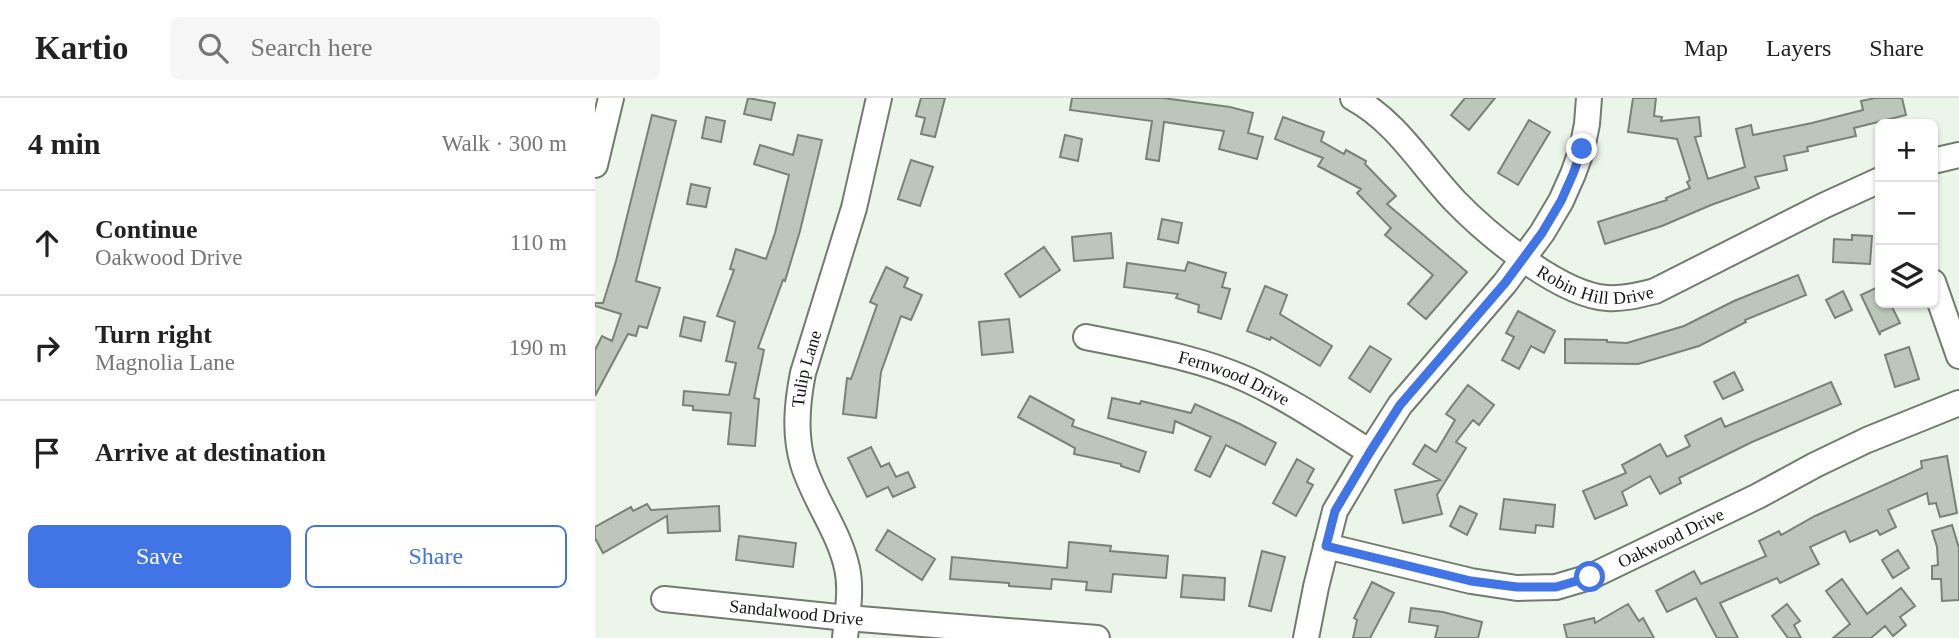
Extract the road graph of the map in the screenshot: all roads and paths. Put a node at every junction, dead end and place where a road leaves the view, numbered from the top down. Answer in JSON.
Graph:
{"nodes":[{"id":1,"x":611,"y":98,"type":"edge"},
{"id":2,"x":879,"y":98,"type":"edge"},
{"id":3,"x":1353,"y":98,"type":"edge"},
{"id":4,"x":1589,"y":98,"type":"edge"},
{"id":5,"x":1959,"y":155,"type":"edge"},
{"id":6,"x":1938,"y":160,"type":"edge"},
{"id":7,"x":595,"y":165,"type":"edge"},
{"id":8,"x":1876,"y":182,"type":"edge"},
{"id":9,"x":1523,"y":258,"type":"junction"},
{"id":10,"x":1938,"y":296,"type":"edge"},
{"id":11,"x":1086,"y":337,"type":"dead end"},
{"id":12,"x":1959,"y":356,"type":"edge"},
{"id":13,"x":1959,"y":402,"type":"edge"},
{"id":14,"x":1370,"y":452,"type":"junction"},
{"id":15,"x":1326,"y":546,"type":"junction"},
{"id":16,"x":664,"y":599,"type":"dead end"},
{"id":17,"x":846,"y":628,"type":"edge"},
{"id":18,"x":1097,"y":638,"type":"edge"},
{"id":19,"x":1306,"y":638,"type":"edge"}],
"edges":[{"from":1,"to":7,"type":"street"},
{"from":2,"to":17,"type":"street","name":"Tulip Lane"},
{"from":3,"to":9,"type":"street","name":"Robin Hill Drive"},
{"from":4,"to":9,"type":"street"},
{"from":5,"to":6,"type":"street"},
{"from":8,"to":9,"type":"street","name":"Robin Hill Drive"},
{"from":9,"to":14,"type":"street"},
{"from":10,"to":12,"type":"street"},
{"from":11,"to":14,"type":"street","name":"Fernwood Drive"},
{"from":13,"to":15,"type":"street","name":"Oakwood Drive"},
{"from":14,"to":15,"type":"street"},
{"from":15,"to":19,"type":"street"},
{"from":16,"to":17,"type":"street","name":"Sandalwood Drive"},
{"from":17,"to":18,"type":"street","name":"Sandalwood Drive"}]}
